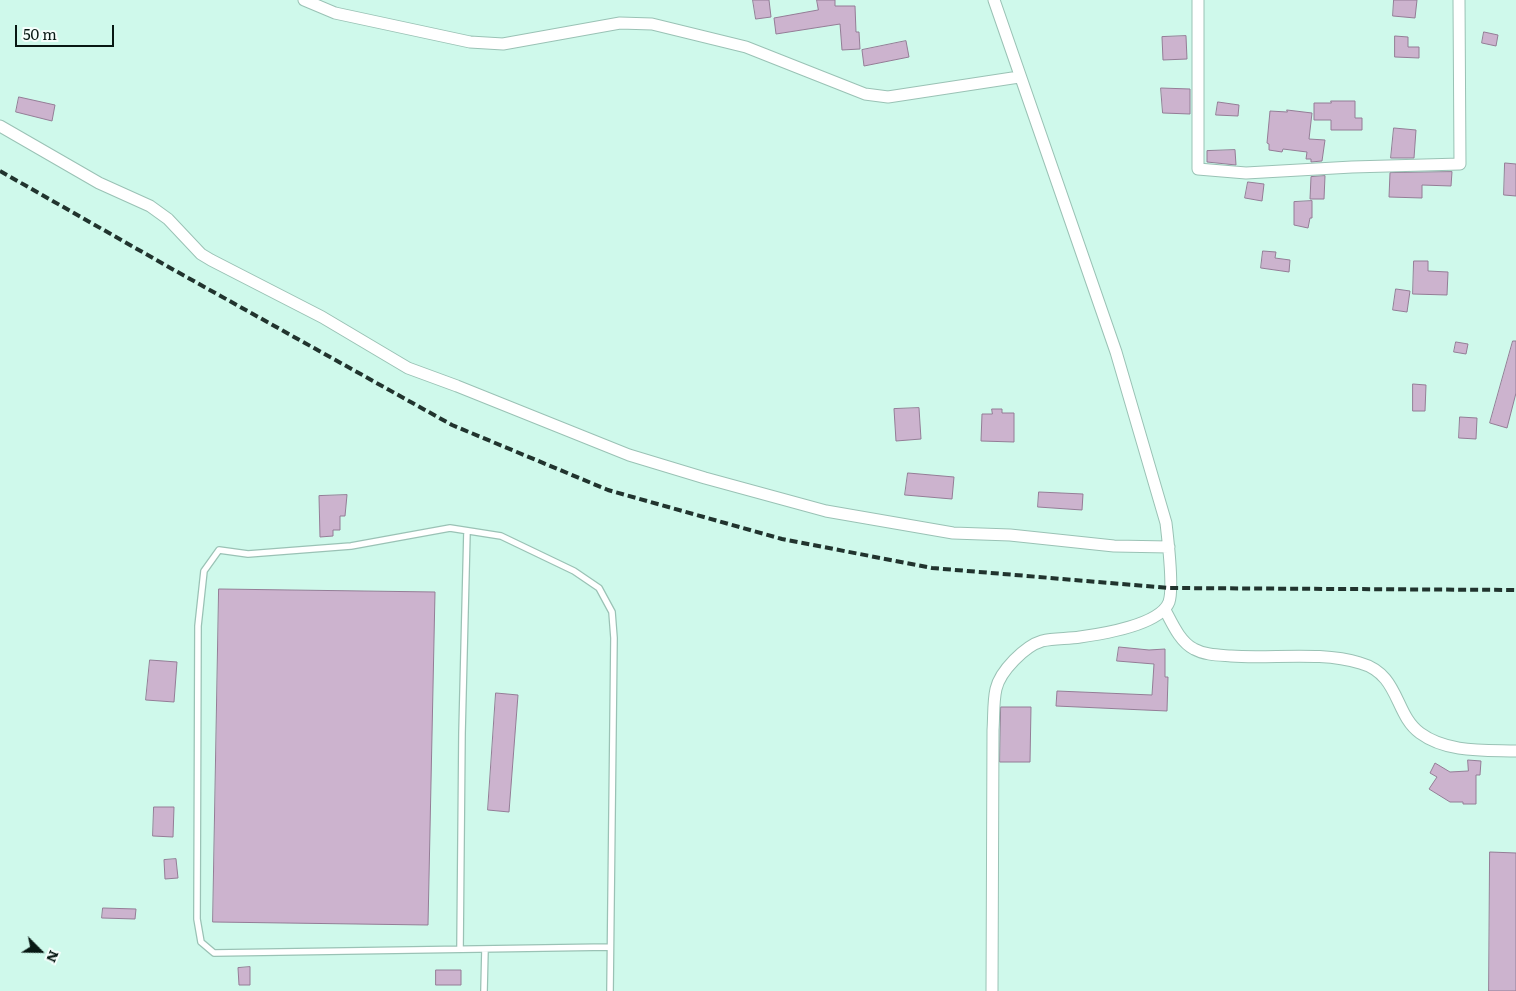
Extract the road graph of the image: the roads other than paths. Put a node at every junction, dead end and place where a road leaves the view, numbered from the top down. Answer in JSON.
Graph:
{"nodes":[{"id":1,"x":304,"y":0,"type":"edge"},
{"id":2,"x":994,"y":0,"type":"edge"},
{"id":3,"x":1198,"y":0,"type":"edge"},
{"id":4,"x":1459,"y":0,"type":"edge"},
{"id":5,"x":1019,"y":77,"type":"junction"},
{"id":6,"x":0,"y":126,"type":"edge"},
{"id":7,"x":467,"y":531,"type":"junction"},
{"id":8,"x":1169,"y":547,"type":"junction"},
{"id":9,"x":1165,"y":610,"type":"junction"},
{"id":10,"x":1516,"y":751,"type":"edge"},
{"id":11,"x":610,"y":947,"type":"junction"},
{"id":12,"x":460,"y":949,"type":"junction"},
{"id":13,"x":485,"y":949,"type":"junction"},
{"id":14,"x":484,"y":991,"type":"edge"},
{"id":15,"x":610,"y":991,"type":"edge"},
{"id":16,"x":992,"y":991,"type":"edge"}],
"edges":[{"from":1,"to":5,"type":"street"},
{"from":2,"to":5,"type":"street"},
{"from":3,"to":4,"type":"street"},
{"from":5,"to":8,"type":"street"},
{"from":6,"to":8,"type":"street"},
{"from":7,"to":11,"type":"lane"},
{"from":7,"to":12,"type":"lane"},
{"from":7,"to":12,"type":"lane"},
{"from":8,"to":9,"type":"street"},
{"from":9,"to":10,"type":"street"},
{"from":9,"to":16,"type":"street"},
{"from":11,"to":13,"type":"lane"},
{"from":11,"to":15,"type":"lane"},
{"from":12,"to":13,"type":"lane"},
{"from":13,"to":14,"type":"lane"}]}
